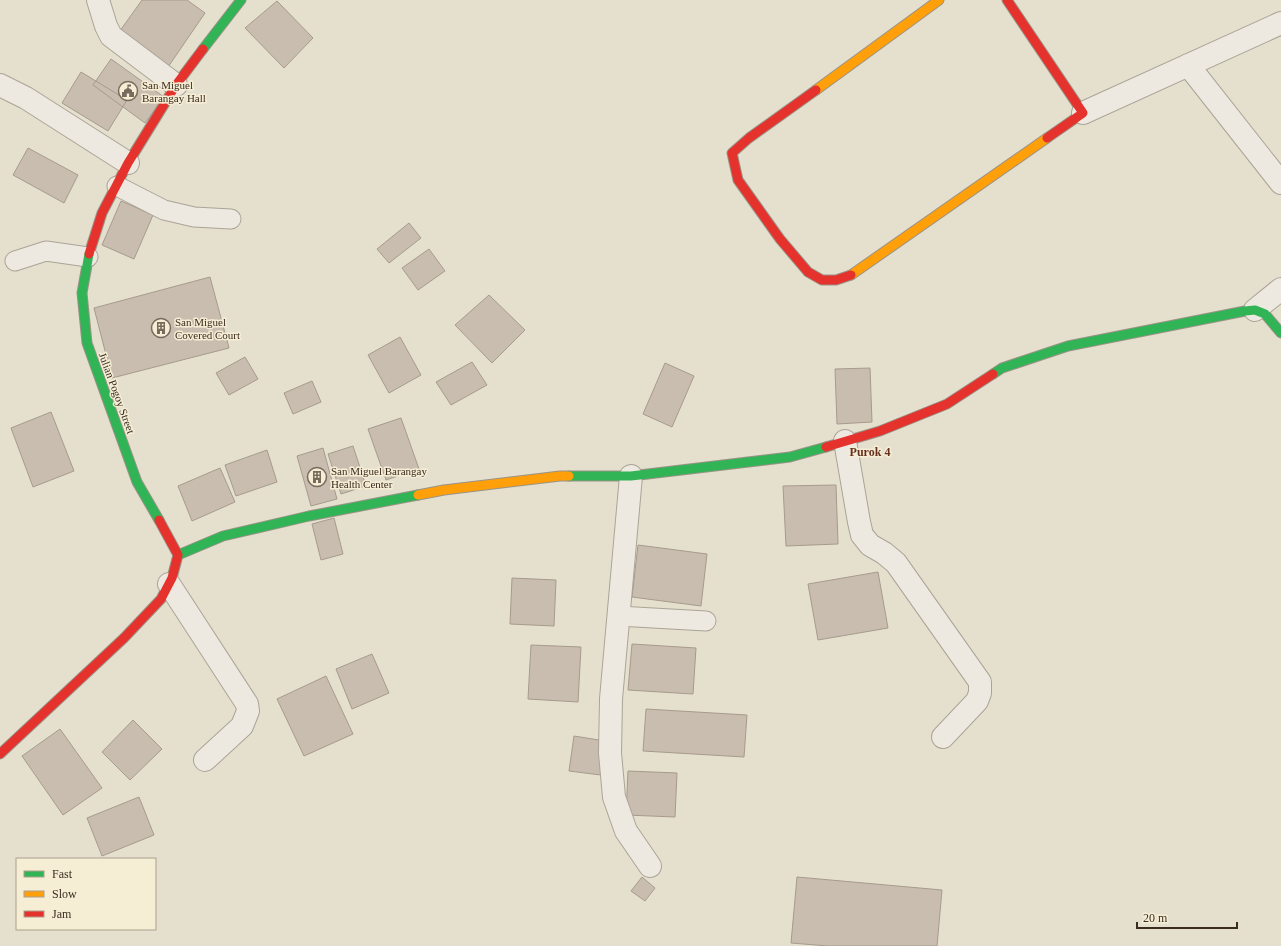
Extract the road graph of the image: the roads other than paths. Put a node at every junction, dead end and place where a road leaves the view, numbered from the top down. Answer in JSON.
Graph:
{"nodes":[{"id":1,"x":98,"y":0,"type":"edge"},
{"id":2,"x":241,"y":0,"type":"edge"},
{"id":3,"x":939,"y":0,"type":"edge"},
{"id":4,"x":1008,"y":0,"type":"edge"},
{"id":5,"x":1281,"y":23,"type":"edge"},
{"id":6,"x":1188,"y":65,"type":"junction"},
{"id":7,"x":0,"y":85,"type":"edge"},
{"id":8,"x":176,"y":85,"type":"junction"},
{"id":9,"x":1084,"y":113,"type":"junction"},
{"id":10,"x":128,"y":163,"type":"junction"},
{"id":11,"x":1281,"y":183,"type":"edge"},
{"id":12,"x":117,"y":186,"type":"junction"},
{"id":13,"x":231,"y":219,"type":"dead end"},
{"id":14,"x":88,"y":257,"type":"junction"},
{"id":15,"x":15,"y":261,"type":"dead end"},
{"id":16,"x":1281,"y":289,"type":"edge"},
{"id":17,"x":1255,"y":310,"type":"junction"},
{"id":18,"x":1281,"y":333,"type":"edge"},
{"id":19,"x":846,"y":441,"type":"junction"},
{"id":20,"x":631,"y":476,"type":"junction"},
{"id":21,"x":178,"y":555,"type":"junction"},
{"id":22,"x":169,"y":584,"type":"junction"},
{"id":23,"x":618,"y":616,"type":"junction"},
{"id":24,"x":706,"y":621,"type":"dead end"},
{"id":25,"x":943,"y":737,"type":"dead end"},
{"id":26,"x":0,"y":754,"type":"edge"},
{"id":27,"x":205,"y":760,"type":"dead end"},
{"id":28,"x":650,"y":866,"type":"dead end"}],
"edges":[{"from":1,"to":8,"type":"street"},
{"from":2,"to":8,"type":"street","name":"Julian Pogoy Street"},
{"from":3,"to":9,"type":"street"},
{"from":4,"to":9,"type":"street"},
{"from":5,"to":6,"type":"street"},
{"from":6,"to":9,"type":"street"},
{"from":6,"to":11,"type":"street"},
{"from":7,"to":10,"type":"street"},
{"from":8,"to":10,"type":"street","name":"Julian Pogoy Street"},
{"from":10,"to":12,"type":"street","name":"Julian Pogoy Street"},
{"from":12,"to":13,"type":"lane"},
{"from":12,"to":14,"type":"street","name":"Julian Pogoy Street"},
{"from":14,"to":15,"type":"lane"},
{"from":14,"to":21,"type":"street","name":"Julian Pogoy Street"},
{"from":16,"to":17,"type":"street"},
{"from":17,"to":18,"type":"street"},
{"from":17,"to":19,"type":"street"},
{"from":19,"to":20,"type":"street"},
{"from":19,"to":25,"type":"street"},
{"from":20,"to":21,"type":"street"},
{"from":20,"to":23,"type":"street"},
{"from":21,"to":22,"type":"street"},
{"from":22,"to":26,"type":"street"},
{"from":22,"to":27,"type":"street"},
{"from":23,"to":24,"type":"lane"},
{"from":23,"to":28,"type":"street"}]}
